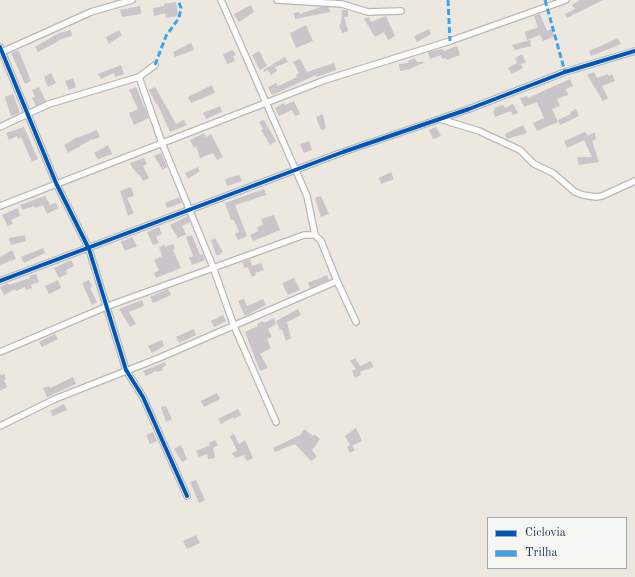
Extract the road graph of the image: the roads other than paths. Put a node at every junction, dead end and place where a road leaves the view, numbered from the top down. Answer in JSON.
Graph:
{"nodes":[{"id":1,"x":132,"y":0,"type":"edge"},
{"id":2,"x":221,"y":0,"type":"edge"},
{"id":3,"x":278,"y":0,"type":"edge"},
{"id":4,"x":566,"y":0,"type":"edge"},
{"id":5,"x":401,"y":10,"type":"dead end"},
{"id":6,"x":1,"y":50,"type":"edge"},
{"id":7,"x":635,"y":50,"type":"edge"},
{"id":8,"x":154,"y":64,"type":"dead end"},
{"id":9,"x":139,"y":77,"type":"junction"},
{"id":10,"x":266,"y":104,"type":"junction"},
{"id":11,"x":27,"y":113,"type":"junction"},
{"id":12,"x":440,"y":119,"type":"junction"},
{"id":13,"x":0,"y":126,"type":"edge"},
{"id":14,"x":162,"y":143,"type":"junction"},
{"id":15,"x":296,"y":170,"type":"junction"},
{"id":16,"x":635,"y":181,"type":"edge"},
{"id":17,"x":56,"y":183,"type":"junction"},
{"id":18,"x":0,"y":206,"type":"edge"},
{"id":19,"x":190,"y":209,"type":"junction"},
{"id":20,"x":315,"y":236,"type":"junction"},
{"id":21,"x":89,"y":249,"type":"junction"},
{"id":22,"x":213,"y":267,"type":"junction"},
{"id":23,"x":0,"y":281,"type":"edge"},
{"id":24,"x":337,"y":281,"type":"junction"},
{"id":25,"x":108,"y":306,"type":"junction"},
{"id":26,"x":356,"y":322,"type":"dead end"},
{"id":27,"x":234,"y":326,"type":"junction"},
{"id":28,"x":0,"y":352,"type":"edge"},
{"id":29,"x":126,"y":370,"type":"junction"},
{"id":30,"x":276,"y":422,"type":"dead end"},
{"id":31,"x":0,"y":426,"type":"edge"},
{"id":32,"x":187,"y":496,"type":"dead end"}],
"edges":[{"from":1,"to":6,"type":"street"},
{"from":2,"to":10,"type":"street"},
{"from":3,"to":5,"type":"street"},
{"from":4,"to":10,"type":"street"},
{"from":6,"to":11,"type":"street"},
{"from":7,"to":12,"type":"street"},
{"from":8,"to":9,"type":"street"},
{"from":9,"to":11,"type":"street"},
{"from":9,"to":14,"type":"street"},
{"from":10,"to":14,"type":"street"},
{"from":10,"to":15,"type":"street"},
{"from":11,"to":13,"type":"street"},
{"from":11,"to":17,"type":"street"},
{"from":12,"to":15,"type":"street"},
{"from":12,"to":16,"type":"street"},
{"from":14,"to":17,"type":"street"},
{"from":14,"to":19,"type":"street"},
{"from":15,"to":19,"type":"street"},
{"from":15,"to":20,"type":"street"},
{"from":17,"to":18,"type":"street"},
{"from":17,"to":21,"type":"street"},
{"from":19,"to":21,"type":"street"},
{"from":19,"to":22,"type":"street"},
{"from":20,"to":22,"type":"street"},
{"from":20,"to":24,"type":"street"},
{"from":21,"to":23,"type":"street"},
{"from":21,"to":25,"type":"street"},
{"from":22,"to":25,"type":"street"},
{"from":22,"to":27,"type":"street"},
{"from":24,"to":26,"type":"street"},
{"from":24,"to":27,"type":"street"},
{"from":25,"to":28,"type":"street"},
{"from":25,"to":29,"type":"street"},
{"from":27,"to":29,"type":"street"},
{"from":27,"to":30,"type":"street"},
{"from":29,"to":31,"type":"street"},
{"from":29,"to":32,"type":"street"}]}
